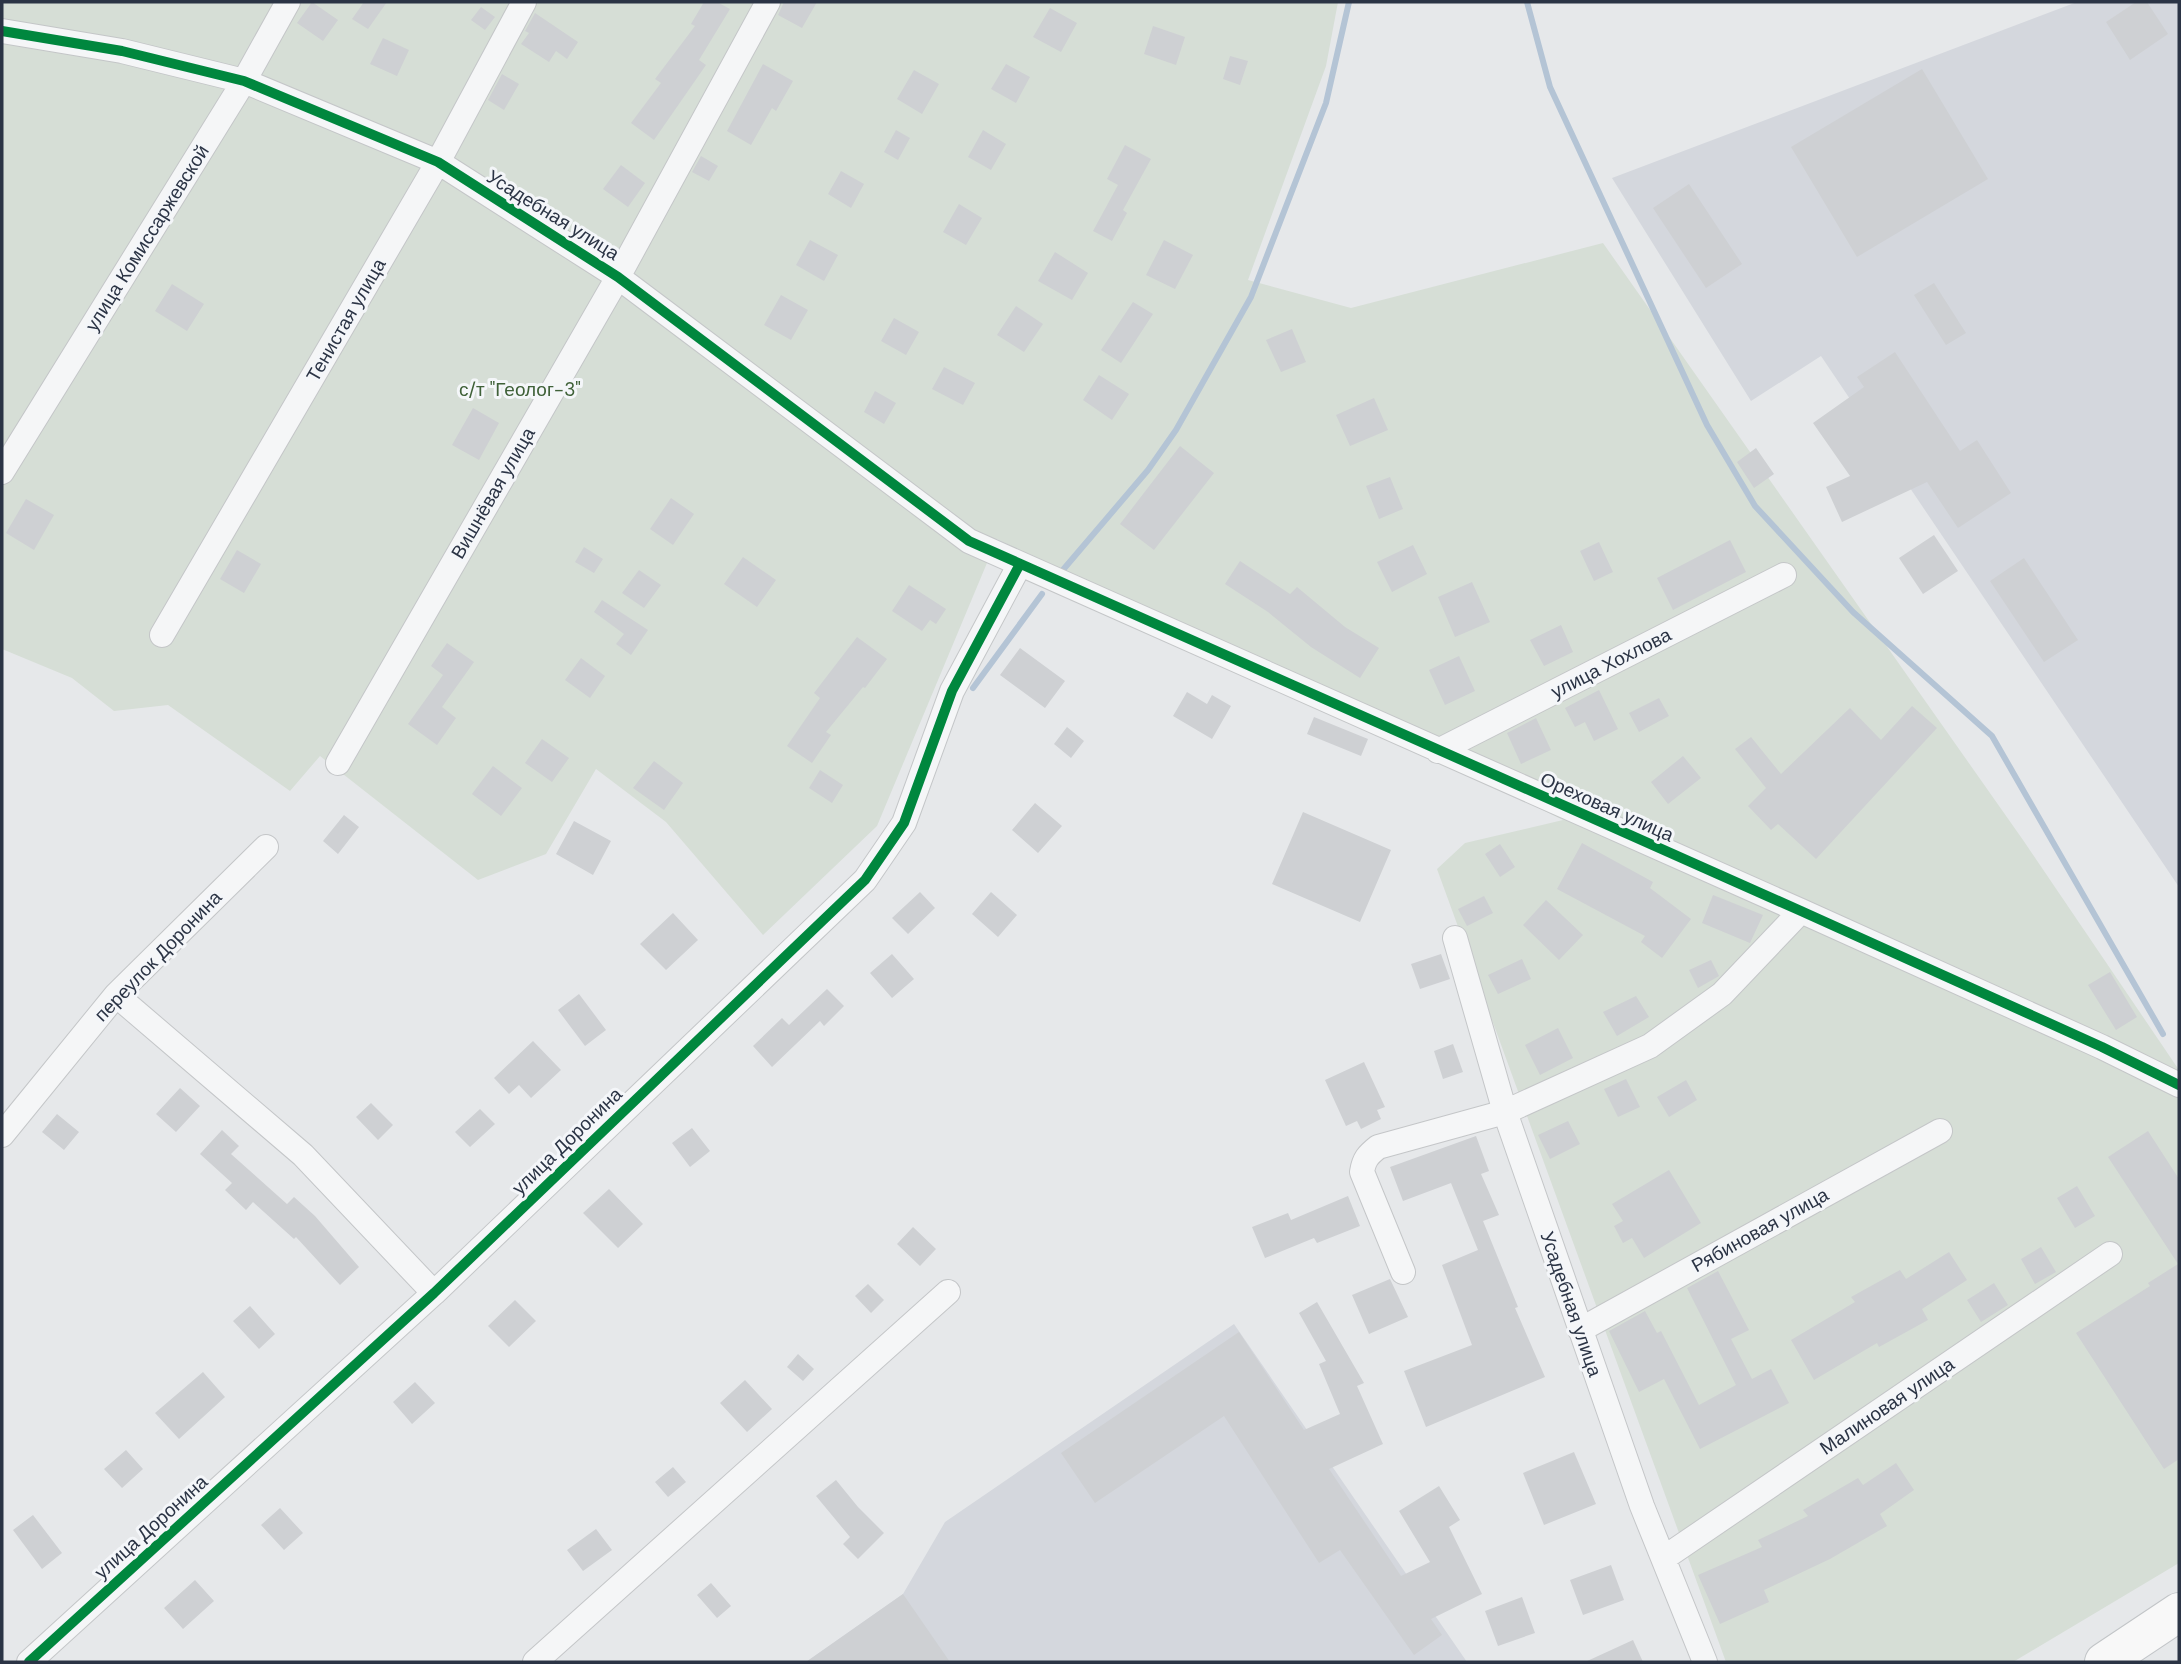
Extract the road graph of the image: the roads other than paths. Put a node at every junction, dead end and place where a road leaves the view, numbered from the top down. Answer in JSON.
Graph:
{"nodes":[{"id":1,"x":288,"y":2,"type":"edge"},
{"id":2,"x":524,"y":2,"type":"edge"},
{"id":3,"x":768,"y":2,"type":"edge"},
{"id":4,"x":2,"y":31,"type":"edge"},
{"id":5,"x":244,"y":80,"type":"junction"},
{"id":6,"x":438,"y":162,"type":"junction"},
{"id":7,"x":618,"y":277,"type":"junction"},
{"id":8,"x":2,"y":472,"type":"edge"},
{"id":9,"x":1020,"y":565,"type":"junction"},
{"id":10,"x":1784,"y":575,"type":"dead end"},
{"id":11,"x":162,"y":635,"type":"dead end"},
{"id":12,"x":1438,"y":751,"type":"junction"},
{"id":13,"x":338,"y":763,"type":"dead end"},
{"id":14,"x":266,"y":847,"type":"dead end"},
{"id":15,"x":1801,"y":911,"type":"junction"},
{"id":16,"x":1455,"y":939,"type":"dead end"},
{"id":17,"x":116,"y":995,"type":"junction"},
{"id":18,"x":2179,"y":1085,"type":"edge"},
{"id":19,"x":1505,"y":1112,"type":"junction"},
{"id":20,"x":1940,"y":1131,"type":"dead end"},
{"id":21,"x":2,"y":1135,"type":"edge"},
{"id":22,"x":2110,"y":1254,"type":"dead end"},
{"id":23,"x":1403,"y":1272,"type":"dead end"},
{"id":24,"x":948,"y":1292,"type":"dead end"},
{"id":25,"x":434,"y":1293,"type":"junction"},
{"id":26,"x":1580,"y":1329,"type":"junction"},
{"id":27,"x":1664,"y":1558,"type":"junction"},
{"id":28,"x":2179,"y":1612,"type":"edge"},
{"id":29,"x":29,"y":1662,"type":"edge"},
{"id":30,"x":535,"y":1662,"type":"edge"},
{"id":31,"x":1705,"y":1662,"type":"edge"},
{"id":32,"x":2104,"y":1662,"type":"edge"}],
"edges":[{"from":1,"to":5,"type":"street","name":"улица Комиссаржевской"},
{"from":2,"to":6,"type":"street","name":"Тенистая улица"},
{"from":3,"to":7,"type":"street","name":"Вишнёвая улица"},
{"from":4,"to":5,"type":"street","name":"Усадебная улица"},
{"from":5,"to":6,"type":"street","name":"Усадебная улица"},
{"from":5,"to":8,"type":"street","name":"улица Комиссаржевской"},
{"from":6,"to":7,"type":"street","name":"Усадебная улица"},
{"from":6,"to":11,"type":"street","name":"Тенистая улица"},
{"from":7,"to":9,"type":"street","name":"Усадебная улица"},
{"from":7,"to":13,"type":"street","name":"Вишнёвая улица"},
{"from":9,"to":12,"type":"street","name":"Ореховая улица"},
{"from":9,"to":25,"type":"street","name":"улица Доронина"},
{"from":10,"to":12,"type":"street","name":"улица Хохлова"},
{"from":12,"to":15,"type":"street","name":"Ореховая улица"},
{"from":14,"to":17,"type":"street","name":"переулок Доронина"},
{"from":15,"to":18,"type":"street","name":"Ореховая улица"},
{"from":15,"to":19,"type":"street"},
{"from":16,"to":19,"type":"street","name":"Усадебная улица"},
{"from":17,"to":21,"type":"street","name":"переулок Доронина"},
{"from":17,"to":25,"type":"street"},
{"from":19,"to":23,"type":"street"},
{"from":19,"to":26,"type":"street","name":"Усадебная улица"},
{"from":20,"to":26,"type":"street","name":"Рябиновая улица"},
{"from":22,"to":27,"type":"street","name":"Малиновая улица"},
{"from":24,"to":30,"type":"street"},
{"from":25,"to":29,"type":"street","name":"улица Доронина"},
{"from":26,"to":27,"type":"street","name":"Усадебная улица"},
{"from":27,"to":31,"type":"street","name":"Усадебная улица"},
{"from":28,"to":32,"type":"main road"}]}
